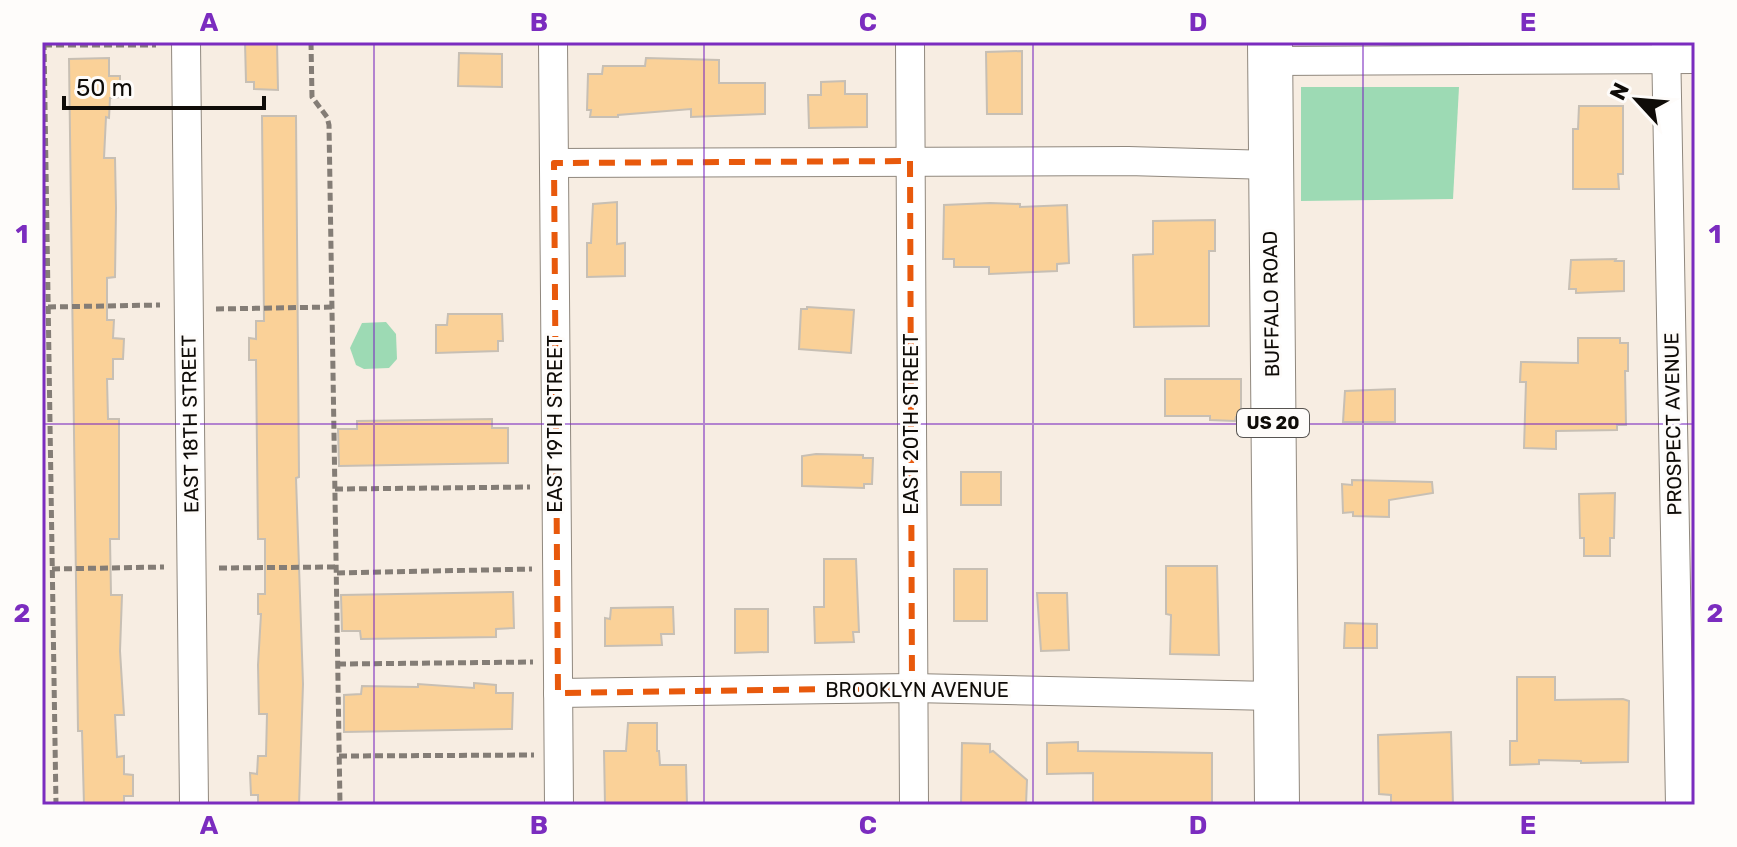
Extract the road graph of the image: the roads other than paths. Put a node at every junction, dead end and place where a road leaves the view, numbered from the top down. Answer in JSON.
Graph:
{"nodes":[{"id":1,"x":186,"y":42,"type":"edge"},
{"id":2,"x":553,"y":42,"type":"edge"},
{"id":3,"x":910,"y":42,"type":"edge"},
{"id":4,"x":1666,"y":50,"type":"edge"},
{"id":5,"x":1270,"y":52,"type":"edge"},
{"id":6,"x":1695,"y":59,"type":"edge"},
{"id":7,"x":910,"y":161,"type":"junction"},
{"id":8,"x":554,"y":163,"type":"junction"},
{"id":9,"x":1271,"y":165,"type":"junction"},
{"id":10,"x":912,"y":688,"type":"junction"},
{"id":11,"x":558,"y":693,"type":"junction"},
{"id":12,"x":1276,"y":696,"type":"junction"},
{"id":13,"x":194,"y":805,"type":"edge"},
{"id":14,"x":559,"y":805,"type":"edge"},
{"id":15,"x":914,"y":805,"type":"edge"},
{"id":16,"x":1277,"y":805,"type":"edge"},
{"id":17,"x":1680,"y":805,"type":"edge"}],
"edges":[{"from":1,"to":13,"type":"street","name":"EAST 18TH STREET"},
{"from":2,"to":8,"type":"street","name":"EAST 19TH STREET"},
{"from":3,"to":7,"type":"street","name":"EAST 20TH STREET"},
{"from":4,"to":5,"type":"street"},
{"from":4,"to":6,"type":"street"},
{"from":4,"to":17,"type":"street","name":"PROSPECT AVENUE"},
{"from":5,"to":9,"type":"main road","name":"BUFFALO ROAD","number":"US 20"},
{"from":7,"to":8,"type":"street"},
{"from":7,"to":9,"type":"street"},
{"from":7,"to":10,"type":"street","name":"EAST 20TH STREET"},
{"from":8,"to":11,"type":"street","name":"EAST 19TH STREET"},
{"from":9,"to":12,"type":"main road","name":"BUFFALO ROAD","number":"US 20"},
{"from":10,"to":11,"type":"street","name":"BROOKLYN AVENUE"},
{"from":10,"to":12,"type":"street","name":"BROOKLYN AVENUE"},
{"from":10,"to":15,"type":"street","name":"EAST 20TH STREET"},
{"from":11,"to":14,"type":"street","name":"EAST 19TH STREET"},
{"from":12,"to":16,"type":"main road","name":"BUFFALO ROAD","number":"US 20"}]}
